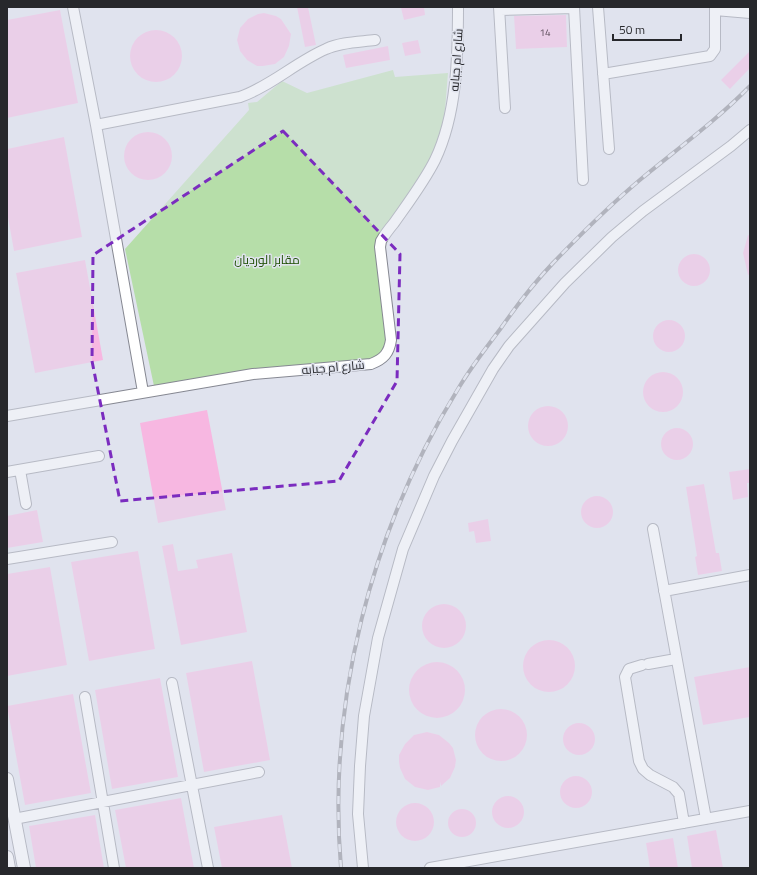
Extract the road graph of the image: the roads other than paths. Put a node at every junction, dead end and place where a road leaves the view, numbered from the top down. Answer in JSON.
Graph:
{"nodes":[{"id":1,"x":72,"y":7,"type":"edge"},
{"id":2,"x":458,"y":7,"type":"edge"},
{"id":3,"x":574,"y":7,"type":"edge"},
{"id":4,"x":598,"y":7,"type":"edge"},
{"id":5,"x":499,"y":8,"type":"edge"},
{"id":6,"x":715,"y":8,"type":"edge"},
{"id":7,"x":750,"y":13,"type":"edge"},
{"id":8,"x":374,"y":40,"type":"dead end"},
{"id":9,"x":603,"y":74,"type":"junction"},
{"id":10,"x":505,"y":108,"type":"dead end"},
{"id":11,"x":96,"y":125,"type":"junction"},
{"id":12,"x":750,"y":130,"type":"edge"},
{"id":13,"x":609,"y":149,"type":"dead end"},
{"id":14,"x":583,"y":180,"type":"dead end"},
{"id":15,"x":143,"y":392,"type":"junction"},
{"id":16,"x":7,"y":416,"type":"edge"},
{"id":17,"x":99,"y":456,"type":"dead end"},
{"id":18,"x":20,"y":470,"type":"junction"},
{"id":19,"x":7,"y":472,"type":"edge"},
{"id":20,"x":26,"y":504,"type":"dead end"},
{"id":21,"x":653,"y":529,"type":"dead end"},
{"id":22,"x":112,"y":542,"type":"dead end"},
{"id":23,"x":7,"y":559,"type":"edge"},
{"id":24,"x":750,"y":575,"type":"edge"},
{"id":25,"x":664,"y":591,"type":"junction"},
{"id":26,"x":676,"y":659,"type":"junction"},
{"id":27,"x":172,"y":683,"type":"dead end"},
{"id":28,"x":85,"y":697,"type":"dead end"},
{"id":29,"x":259,"y":772,"type":"dead end"},
{"id":30,"x":7,"y":779,"type":"edge"},
{"id":31,"x":192,"y":785,"type":"junction"},
{"id":32,"x":102,"y":802,"type":"junction"},
{"id":33,"x":750,"y":811,"type":"edge"},
{"id":34,"x":14,"y":818,"type":"junction"},
{"id":35,"x":706,"y":819,"type":"junction"},
{"id":36,"x":684,"y":823,"type":"junction"},
{"id":37,"x":7,"y":857,"type":"edge"},
{"id":38,"x":9,"y":868,"type":"edge"},
{"id":39,"x":24,"y":868,"type":"edge"},
{"id":40,"x":114,"y":868,"type":"edge"},
{"id":41,"x":208,"y":868,"type":"edge"},
{"id":42,"x":363,"y":868,"type":"edge"},
{"id":43,"x":430,"y":868,"type":"edge"}],
"edges":[{"from":1,"to":11,"type":"street"},
{"from":2,"to":15,"type":"street","name":"شارع ام جبابه"},
{"from":3,"to":5,"type":"street"},
{"from":3,"to":14,"type":"street"},
{"from":4,"to":9,"type":"street"},
{"from":5,"to":10,"type":"street"},
{"from":6,"to":7,"type":"street"},
{"from":6,"to":9,"type":"street"},
{"from":8,"to":11,"type":"street"},
{"from":9,"to":13,"type":"street"},
{"from":11,"to":15,"type":"street"},
{"from":12,"to":42,"type":"street"},
{"from":15,"to":16,"type":"street","name":"شارع ام جبابه"},
{"from":17,"to":18,"type":"street"},
{"from":18,"to":19,"type":"street"},
{"from":18,"to":20,"type":"street"},
{"from":21,"to":25,"type":"street"},
{"from":22,"to":23,"type":"street"},
{"from":24,"to":25,"type":"street"},
{"from":25,"to":26,"type":"street"},
{"from":26,"to":35,"type":"street"},
{"from":26,"to":36,"type":"street"},
{"from":27,"to":31,"type":"street"},
{"from":28,"to":32,"type":"street"},
{"from":29,"to":31,"type":"street"},
{"from":30,"to":34,"type":"main road"},
{"from":31,"to":32,"type":"street"},
{"from":31,"to":41,"type":"street"},
{"from":32,"to":34,"type":"street"},
{"from":32,"to":40,"type":"street"},
{"from":33,"to":35,"type":"street"},
{"from":34,"to":39,"type":"main road"},
{"from":35,"to":36,"type":"street"},
{"from":36,"to":43,"type":"street"},
{"from":37,"to":38,"type":"main road"}]}
